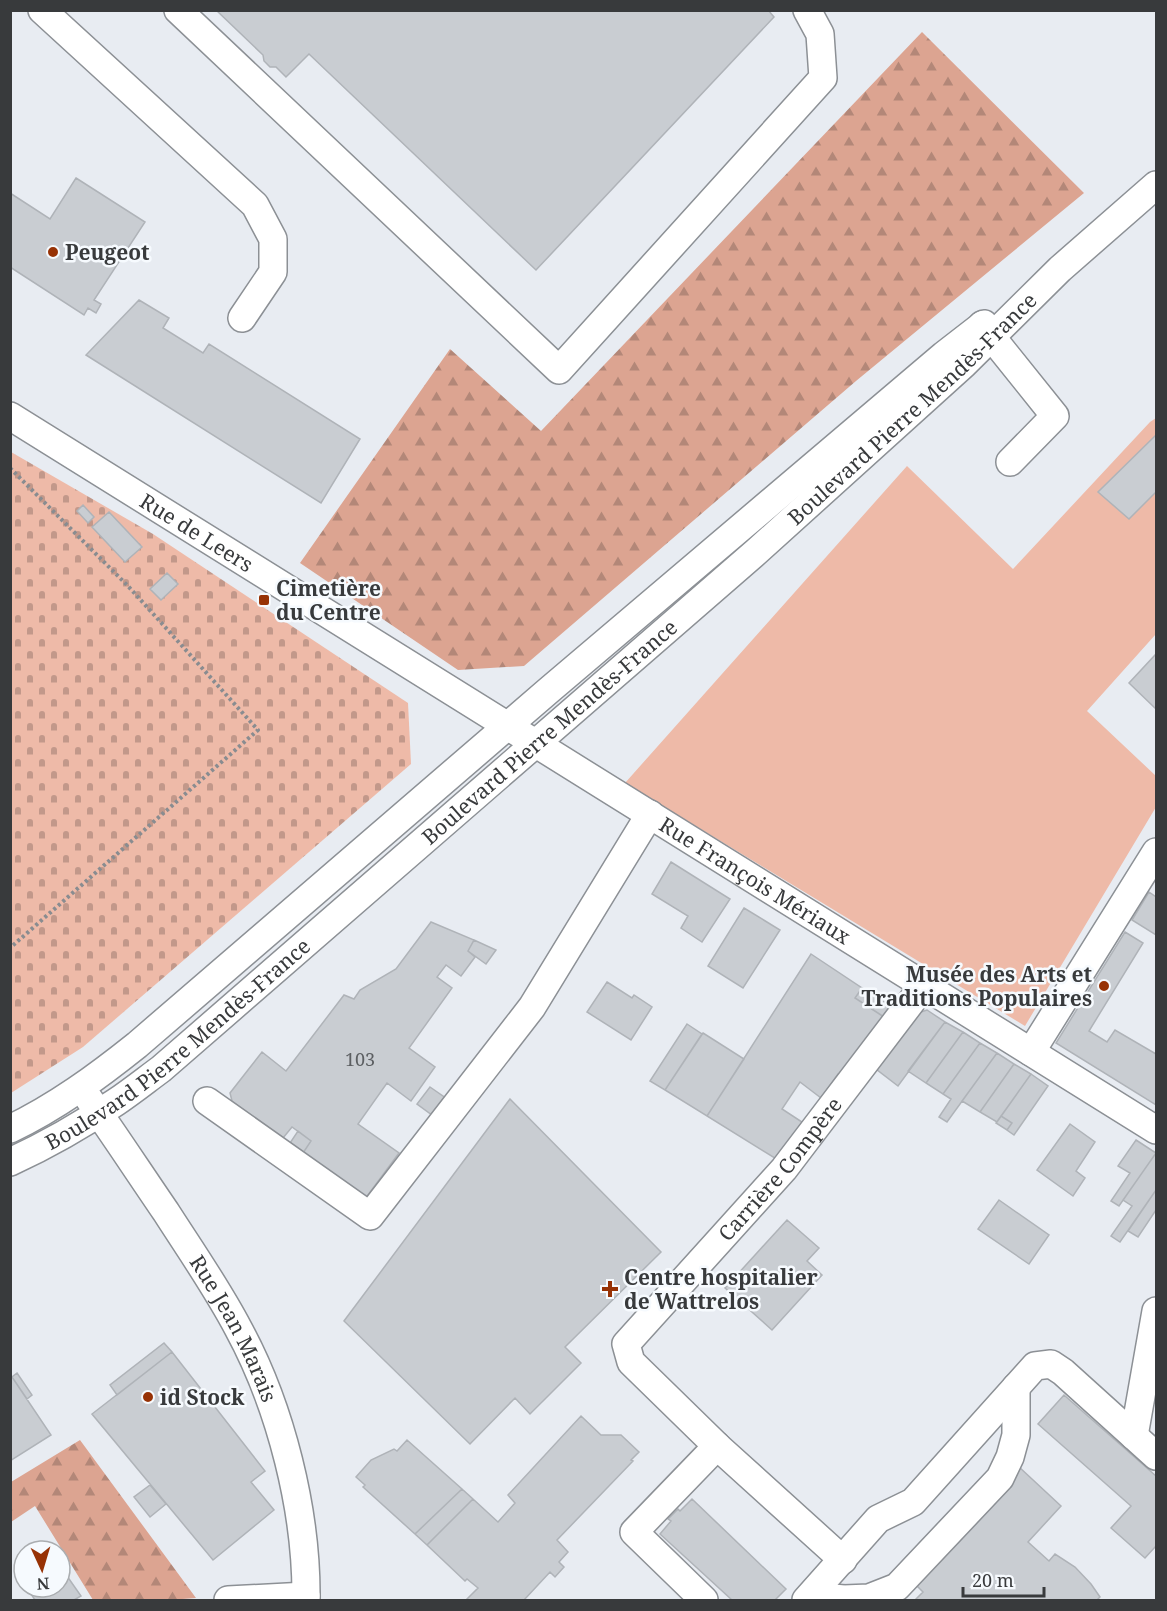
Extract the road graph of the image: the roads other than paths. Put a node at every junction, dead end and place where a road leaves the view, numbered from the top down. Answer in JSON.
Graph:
{"nodes":[{"id":1,"x":42,"y":10,"type":"edge"},
{"id":2,"x":178,"y":10,"type":"edge"},
{"id":3,"x":807,"y":10,"type":"edge"},
{"id":4,"x":1156,"y":185,"type":"edge"},
{"id":5,"x":242,"y":318,"type":"dead end"},
{"id":6,"x":987,"y":331,"type":"junction"},
{"id":7,"x":10,"y":416,"type":"edge"},
{"id":8,"x":1010,"y":462,"type":"dead end"},
{"id":9,"x":509,"y":725,"type":"junction"},
{"id":10,"x":538,"y":743,"type":"junction"},
{"id":11,"x":650,"y":814,"type":"junction"},
{"id":12,"x":1156,"y":852,"type":"edge"},
{"id":13,"x":924,"y":986,"type":"junction"},
{"id":14,"x":1031,"y":1052,"type":"junction"},
{"id":15,"x":81,"y":1088,"type":"junction"},
{"id":16,"x":207,"y":1101,"type":"dead end"},
{"id":17,"x":99,"y":1113,"type":"junction"},
{"id":18,"x":10,"y":1129,"type":"edge"},
{"id":19,"x":1156,"y":1130,"type":"edge"},
{"id":20,"x":10,"y":1162,"type":"edge"},
{"id":21,"x":1156,"y":1311,"type":"edge"},
{"id":22,"x":1016,"y":1387,"type":"junction"},
{"id":23,"x":1134,"y":1436,"type":"junction"},
{"id":24,"x":717,"y":1446,"type":"junction"},
{"id":25,"x":1156,"y":1456,"type":"edge"},
{"id":26,"x":843,"y":1560,"type":"junction"},
{"id":27,"x":306,"y":1598,"type":"edge"},
{"id":28,"x":808,"y":1598,"type":"edge"},
{"id":29,"x":228,"y":1600,"type":"edge"},
{"id":30,"x":704,"y":1600,"type":"edge"}],
"edges":[{"from":1,"to":5,"type":"street"},
{"from":2,"to":3,"type":"street"},
{"from":4,"to":6,"type":"street","name":"Boulevard Pierre Mendès-France"},
{"from":6,"to":8,"type":"street"},
{"from":6,"to":9,"type":"street","name":"Boulevard Pierre Mendès-France"},
{"from":6,"to":10,"type":"street","name":"Boulevard Pierre Mendès-France"},
{"from":7,"to":9,"type":"street","name":"Rue de Leers"},
{"from":9,"to":10,"type":"street","name":"Rue de Leers"},
{"from":9,"to":15,"type":"street","name":"Boulevard Pierre Mendès-France"},
{"from":10,"to":11,"type":"street","name":"Rue François Mériaux"},
{"from":10,"to":17,"type":"street","name":"Boulevard Pierre Mendès-France"},
{"from":11,"to":13,"type":"street","name":"Rue François Mériaux"},
{"from":11,"to":16,"type":"street"},
{"from":12,"to":14,"type":"street"},
{"from":13,"to":14,"type":"street","name":"Rue François Mériaux"},
{"from":13,"to":24,"type":"street","name":"Carrière Compère"},
{"from":14,"to":19,"type":"street","name":"Rue François Mériaux"},
{"from":15,"to":17,"type":"street","name":"Rue Jean Marais"},
{"from":15,"to":18,"type":"street","name":"Boulevard Pierre Mendès-France"},
{"from":17,"to":20,"type":"street","name":"Boulevard Pierre Mendès-France"},
{"from":17,"to":27,"type":"street","name":"Rue Jean Marais"},
{"from":21,"to":23,"type":"street"},
{"from":22,"to":23,"type":"street"},
{"from":22,"to":26,"type":"street"},
{"from":22,"to":28,"type":"street"},
{"from":23,"to":25,"type":"street"},
{"from":24,"to":26,"type":"street"},
{"from":24,"to":30,"type":"street"},
{"from":26,"to":28,"type":"street"},
{"from":27,"to":29,"type":"street"}]}
